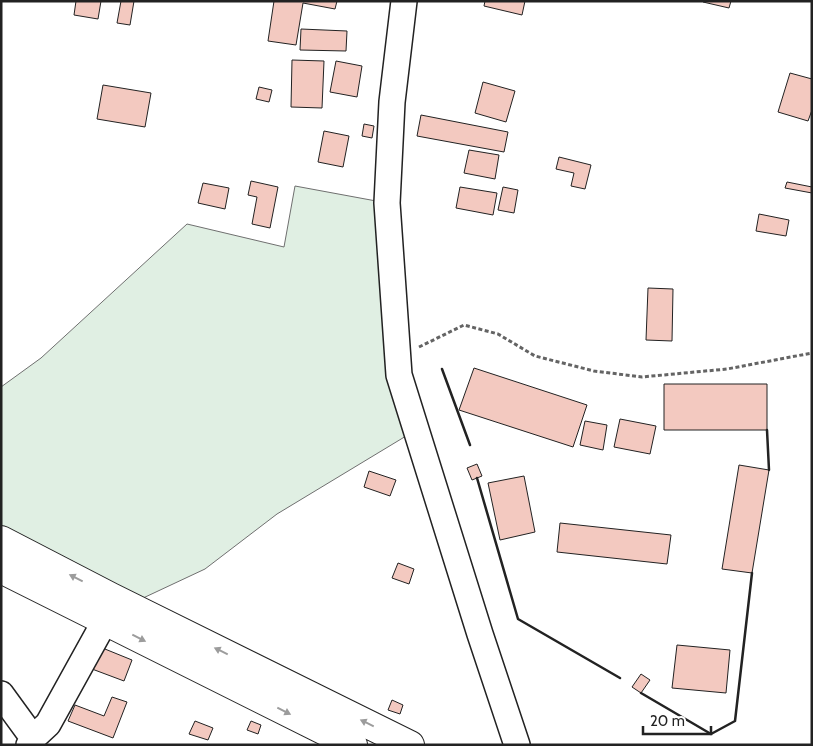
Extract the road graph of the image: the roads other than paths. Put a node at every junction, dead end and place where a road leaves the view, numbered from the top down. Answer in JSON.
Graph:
{"nodes":[{"id":1,"x":404,"y":1,"type":"edge"},
{"id":2,"x":1,"y":540,"type":"edge"},
{"id":3,"x":1,"y":569,"type":"edge"},
{"id":4,"x":105,"y":621,"type":"junction"},
{"id":5,"x":1,"y":694,"type":"edge"},
{"id":6,"x":31,"y":741,"type":"edge"},
{"id":7,"x":353,"y":745,"type":"edge"},
{"id":8,"x":410,"y":745,"type":"edge"},
{"id":9,"x":517,"y":745,"type":"edge"}],
"edges":[{"from":1,"to":9,"type":"street"},
{"from":8,"to":2,"type":"main road","one_way":true},
{"from":3,"to":4,"type":"main road"},
{"from":4,"to":6,"type":"street"},
{"from":4,"to":7,"type":"main road","one_way":true},
{"from":5,"to":6,"type":"street"}]}
